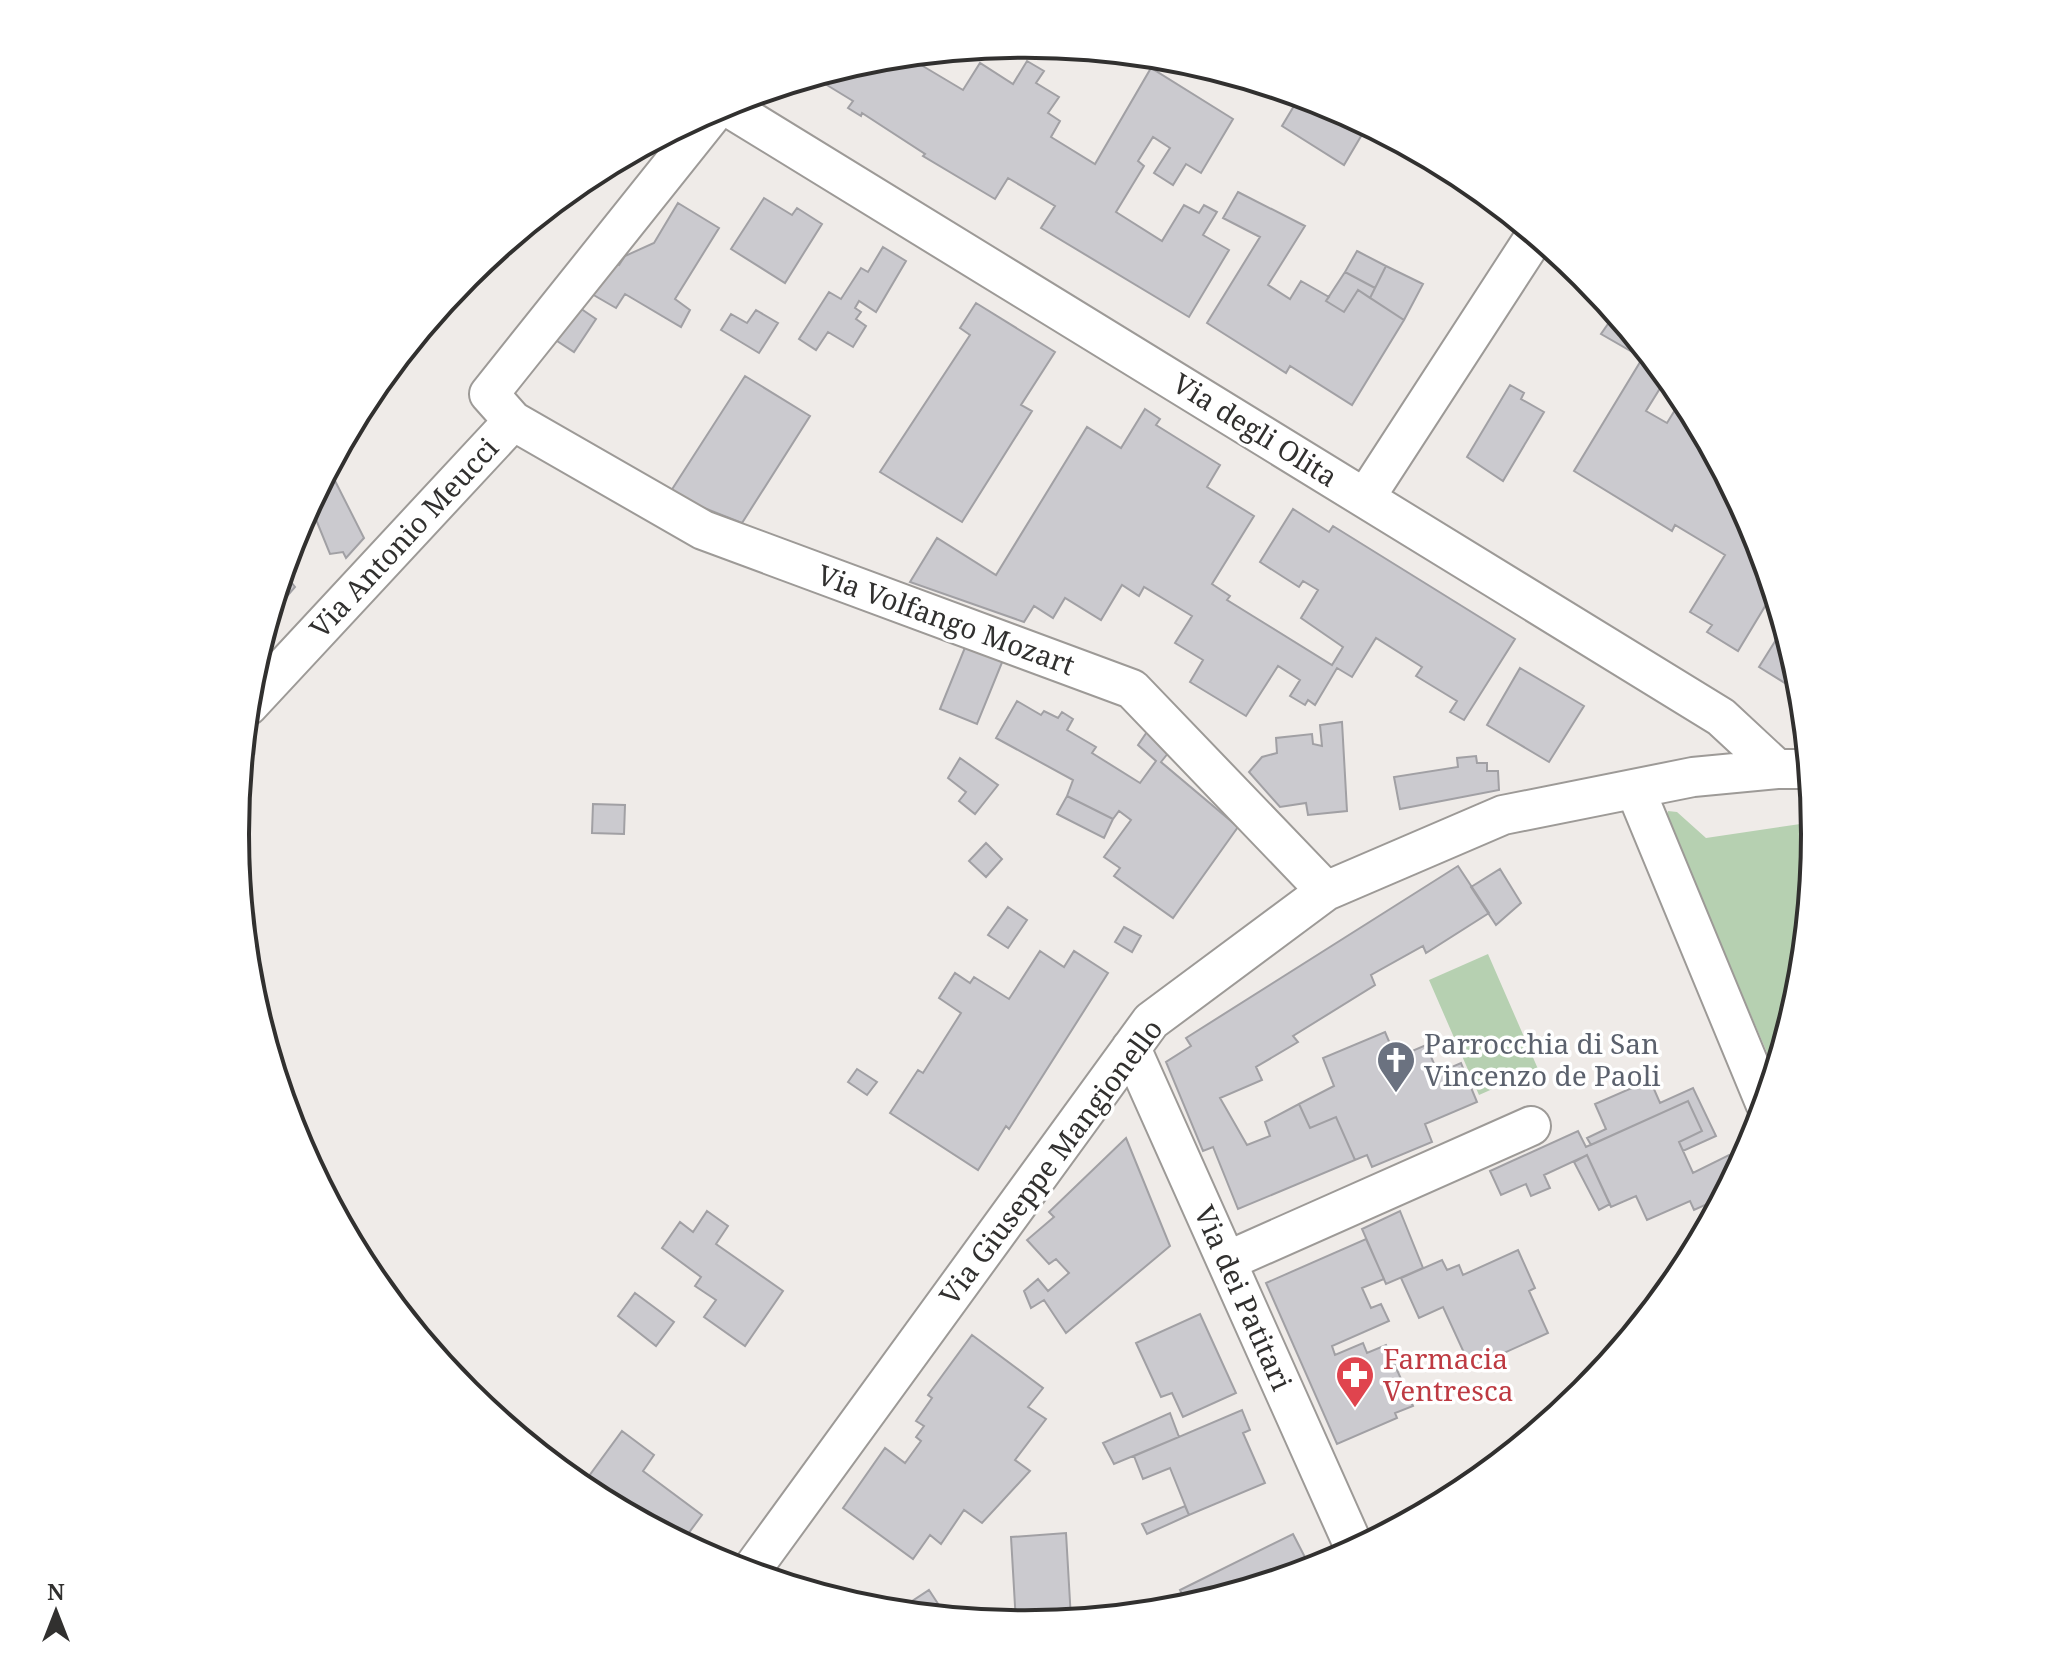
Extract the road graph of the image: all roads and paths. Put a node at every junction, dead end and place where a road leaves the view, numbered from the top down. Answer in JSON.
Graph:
{"nodes":[{"id":1,"x":736,"y":114,"type":"edge"},
{"id":2,"x":702,"y":129,"type":"edge"},
{"id":3,"x":1529,"y":245,"type":"edge"},
{"id":4,"x":513,"y":421,"type":"junction"},
{"id":5,"x":1365,"y":498,"type":"junction"},
{"id":6,"x":263,"y":690,"type":"edge"},
{"id":7,"x":1793,"y":769,"type":"edge"},
{"id":8,"x":1635,"y":789,"type":"junction"},
{"id":9,"x":1326,"y":891,"type":"junction"},
{"id":10,"x":1131,"y":1048,"type":"junction"},
{"id":11,"x":1758,"y":1087,"type":"edge"},
{"id":12,"x":1531,"y":1126,"type":"dead end"},
{"id":13,"x":1227,"y":1261,"type":"junction"},
{"id":14,"x":1350,"y":1538,"type":"edge"},
{"id":15,"x":757,"y":1562,"type":"edge"}],
"edges":[{"from":1,"to":5,"type":"street","name":"Via degli Olita"},
{"from":2,"to":4,"type":"street","name":"Via Antonio Meucci"},
{"from":3,"to":5,"type":"street"},
{"from":4,"to":6,"type":"street","name":"Via Antonio Meucci"},
{"from":4,"to":9,"type":"street","name":"Via Volfango Mozart"},
{"from":5,"to":7,"type":"street","name":"Via degli Olita"},
{"from":7,"to":8,"type":"street","name":"Via Giuseppe Mangionello"},
{"from":8,"to":9,"type":"street","name":"Via Giuseppe Mangionello"},
{"from":8,"to":11,"type":"street"},
{"from":9,"to":10,"type":"street","name":"Via Giuseppe Mangionello"},
{"from":10,"to":13,"type":"street","name":"Via dei Patitari"},
{"from":10,"to":15,"type":"street","name":"Via Giuseppe Mangionello"},
{"from":12,"to":13,"type":"street"},
{"from":13,"to":14,"type":"street","name":"Via dei Patitari"}]}
